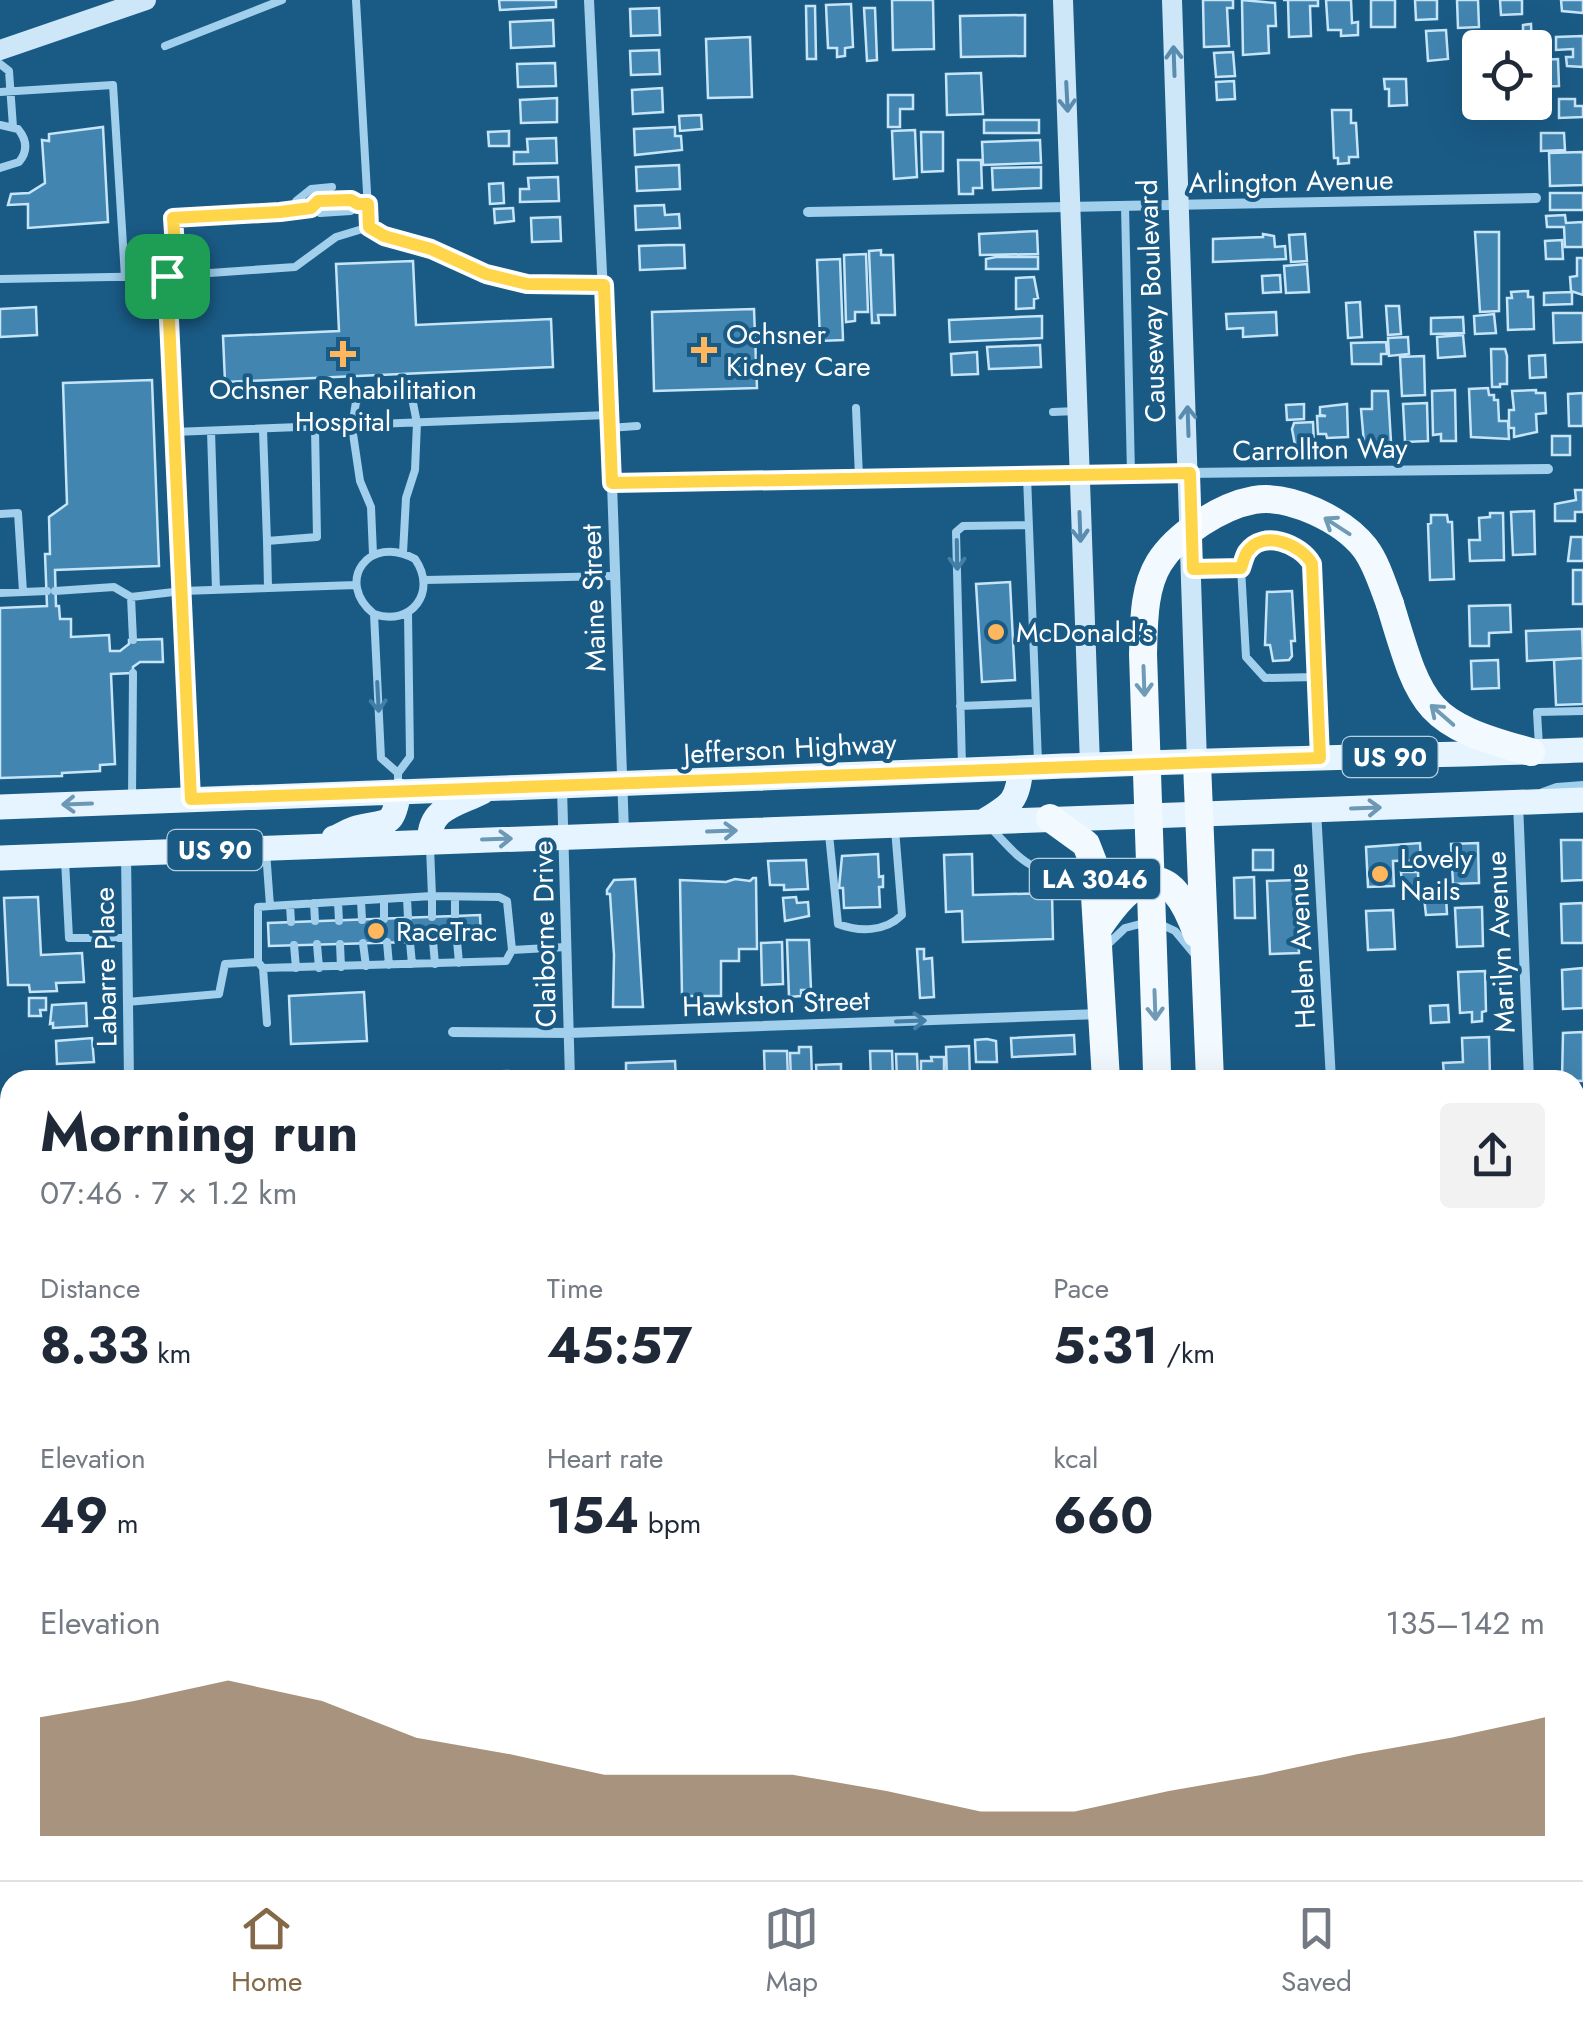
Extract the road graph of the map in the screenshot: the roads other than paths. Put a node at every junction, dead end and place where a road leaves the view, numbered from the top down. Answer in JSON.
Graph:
{"nodes":[{"id":1,"x":146,"y":0,"type":"edge"},
{"id":2,"x":282,"y":0,"type":"edge"},
{"id":3,"x":356,"y":0,"type":"edge"},
{"id":4,"x":589,"y":0,"type":"edge"},
{"id":5,"x":1063,"y":0,"type":"edge"},
{"id":6,"x":1172,"y":0,"type":"edge"},
{"id":7,"x":165,"y":46,"type":"dead end"},
{"id":8,"x":0,"y":50,"type":"edge"},
{"id":9,"x":0,"y":64,"type":"edge"},
{"id":10,"x":10,"y":91,"type":"junction"},
{"id":11,"x":0,"y":92,"type":"edge"},
{"id":12,"x":0,"y":125,"type":"edge"},
{"id":13,"x":13,"y":126,"type":"junction"},
{"id":14,"x":0,"y":168,"type":"edge"},
{"id":15,"x":332,"y":188,"type":"dead end"},
{"id":16,"x":1536,"y":198,"type":"dead end"},
{"id":17,"x":363,"y":204,"type":"junction"},
{"id":18,"x":1125,"y":206,"type":"junction"},
{"id":19,"x":1179,"y":206,"type":"junction"},
{"id":20,"x":1072,"y":207,"type":"junction"},
{"id":21,"x":296,"y":208,"type":"junction"},
{"id":22,"x":808,"y":212,"type":"dead end"},
{"id":23,"x":369,"y":227,"type":"junction"},
{"id":24,"x":172,"y":275,"type":"junction"},
{"id":25,"x":125,"y":276,"type":"junction"},
{"id":26,"x":0,"y":280,"type":"edge"},
{"id":27,"x":604,"y":285,"type":"junction"},
{"id":28,"x":403,"y":393,"type":"dead end"},
{"id":29,"x":364,"y":394,"type":"dead end"},
{"id":30,"x":856,"y":408,"type":"dead end"},
{"id":31,"x":1077,"y":410,"type":"junction"},
{"id":32,"x":1053,"y":412,"type":"dead end"},
{"id":33,"x":608,"y":415,"type":"junction"},
{"id":34,"x":417,"y":424,"type":"junction"},
{"id":35,"x":638,"y":426,"type":"dead end"},
{"id":36,"x":352,"y":427,"type":"junction"},
{"id":37,"x":609,"y":428,"type":"junction"},
{"id":38,"x":314,"y":429,"type":"junction"},
{"id":39,"x":262,"y":430,"type":"junction"},
{"id":40,"x":211,"y":431,"type":"junction"},
{"id":41,"x":174,"y":432,"type":"junction"},
{"id":42,"x":1548,"y":469,"type":"dead end"},
{"id":43,"x":1190,"y":473,"type":"junction"},
{"id":44,"x":1131,"y":474,"type":"junction"},
{"id":45,"x":1078,"y":475,"type":"junction"},
{"id":46,"x":1027,"y":476,"type":"junction"},
{"id":47,"x":859,"y":477,"type":"junction"},
{"id":48,"x":612,"y":483,"type":"junction"},
{"id":49,"x":0,"y":514,"type":"edge"},
{"id":50,"x":1028,"y":525,"type":"junction"},
{"id":51,"x":266,"y":541,"type":"junction"},
{"id":52,"x":403,"y":552,"type":"junction"},
{"id":53,"x":374,"y":554,"type":"junction"},
{"id":54,"x":1241,"y":568,"type":"junction"},
{"id":55,"x":1193,"y":569,"type":"junction"},
{"id":56,"x":614,"y":576,"type":"junction"},
{"id":57,"x":425,"y":580,"type":"junction"},
{"id":58,"x":356,"y":585,"type":"junction"},
{"id":59,"x":268,"y":588,"type":"junction"},
{"id":60,"x":216,"y":590,"type":"junction"},
{"id":61,"x":182,"y":591,"type":"junction"},
{"id":62,"x":23,"y":592,"type":"junction"},
{"id":63,"x":0,"y":593,"type":"edge"},
{"id":64,"x":131,"y":597,"type":"junction"},
{"id":65,"x":408,"y":613,"type":"junction"},
{"id":66,"x":374,"y":614,"type":"junction"},
{"id":67,"x":133,"y":640,"type":"dead end"},
{"id":68,"x":133,"y":673,"type":"dead end"},
{"id":69,"x":1316,"y":677,"type":"junction"},
{"id":70,"x":1035,"y":703,"type":"junction"},
{"id":71,"x":960,"y":706,"type":"junction"},
{"id":72,"x":1583,"y":711,"type":"edge"},
{"id":73,"x":1583,"y":750,"type":"edge"},
{"id":74,"x":1535,"y":752,"type":"junction"},
{"id":75,"x":1320,"y":758,"type":"junction"},
{"id":76,"x":1197,"y":764,"type":"junction"},
{"id":77,"x":1090,"y":766,"type":"junction"},
{"id":78,"x":1030,"y":768,"type":"junction"},
{"id":79,"x":962,"y":770,"type":"junction"},
{"id":80,"x":398,"y":782,"type":"junction"},
{"id":81,"x":623,"y":786,"type":"junction"},
{"id":82,"x":1583,"y":786,"type":"edge"},
{"id":83,"x":562,"y":787,"type":"junction"},
{"id":84,"x":489,"y":788,"type":"junction"},
{"id":85,"x":191,"y":799,"type":"junction"},
{"id":86,"x":1583,"y":800,"type":"edge"},
{"id":87,"x":132,"y":802,"type":"junction"},
{"id":88,"x":1517,"y":802,"type":"junction"},
{"id":89,"x":0,"y":808,"type":"edge"},
{"id":90,"x":1316,"y":810,"type":"junction"},
{"id":91,"x":1198,"y":814,"type":"junction"},
{"id":92,"x":1050,"y":818,"type":"junction"},
{"id":93,"x":984,"y":821,"type":"junction"},
{"id":94,"x":894,"y":825,"type":"junction"},
{"id":95,"x":828,"y":828,"type":"junction"},
{"id":96,"x":624,"y":834,"type":"junction"},
{"id":97,"x":564,"y":837,"type":"junction"},
{"id":98,"x":430,"y":842,"type":"junction"},
{"id":99,"x":316,"y":846,"type":"junction"},
{"id":100,"x":266,"y":848,"type":"junction"},
{"id":101,"x":126,"y":853,"type":"junction"},
{"id":102,"x":64,"y":856,"type":"junction"},
{"id":103,"x":0,"y":858,"type":"edge"},
{"id":104,"x":1094,"y":871,"type":"junction"},
{"id":105,"x":432,"y":896,"type":"junction"},
{"id":106,"x":455,"y":896,"type":"junction"},
{"id":107,"x":407,"y":898,"type":"junction"},
{"id":108,"x":384,"y":899,"type":"junction"},
{"id":109,"x":361,"y":901,"type":"junction"},
{"id":110,"x":338,"y":902,"type":"junction"},
{"id":111,"x":314,"y":903,"type":"junction"},
{"id":112,"x":290,"y":905,"type":"junction"},
{"id":113,"x":270,"y":906,"type":"junction"},
{"id":114,"x":456,"y":916,"type":"dead end"},
{"id":115,"x":432,"y":917,"type":"dead end"},
{"id":116,"x":384,"y":918,"type":"dead end"},
{"id":117,"x":408,"y":918,"type":"dead end"},
{"id":118,"x":339,"y":920,"type":"dead end"},
{"id":119,"x":362,"y":920,"type":"dead end"},
{"id":120,"x":316,"y":921,"type":"dead end"},
{"id":121,"x":291,"y":922,"type":"dead end"},
{"id":122,"x":1097,"y":930,"type":"junction"},
{"id":123,"x":127,"y":938,"type":"junction"},
{"id":124,"x":433,"y":941,"type":"dead end"},
{"id":125,"x":457,"y":941,"type":"dead end"},
{"id":126,"x":386,"y":942,"type":"dead end"},
{"id":127,"x":410,"y":942,"type":"dead end"},
{"id":128,"x":363,"y":943,"type":"dead end"},
{"id":129,"x":317,"y":944,"type":"dead end"},
{"id":130,"x":340,"y":944,"type":"dead end"},
{"id":131,"x":294,"y":945,"type":"dead end"},
{"id":132,"x":566,"y":947,"type":"junction"},
{"id":133,"x":512,"y":950,"type":"junction"},
{"id":134,"x":1100,"y":960,"type":"junction"},
{"id":135,"x":459,"y":963,"type":"junction"},
{"id":136,"x":412,"y":964,"type":"junction"},
{"id":137,"x":434,"y":964,"type":"junction"},
{"id":138,"x":260,"y":965,"type":"junction"},
{"id":139,"x":389,"y":965,"type":"junction"},
{"id":140,"x":366,"y":966,"type":"junction"},
{"id":141,"x":342,"y":967,"type":"junction"},
{"id":142,"x":296,"y":968,"type":"junction"},
{"id":143,"x":319,"y":968,"type":"junction"},
{"id":144,"x":1206,"y":971,"type":"junction"},
{"id":145,"x":128,"y":1002,"type":"junction"},
{"id":146,"x":266,"y":1023,"type":"dead end"},
{"id":147,"x":1102,"y":1026,"type":"junction"},
{"id":148,"x":452,"y":1032,"type":"dead end"},
{"id":149,"x":569,"y":1032,"type":"junction"},
{"id":150,"x":129,"y":1070,"type":"edge"},
{"id":151,"x":570,"y":1070,"type":"edge"},
{"id":152,"x":1104,"y":1070,"type":"edge"},
{"id":153,"x":1157,"y":1070,"type":"edge"},
{"id":154,"x":1210,"y":1070,"type":"edge"},
{"id":155,"x":1330,"y":1070,"type":"edge"},
{"id":156,"x":1529,"y":1070,"type":"edge"}],
"edges":[{"from":1,"to":8,"type":"main road"},
{"from":2,"to":7,"type":"lane"},
{"from":3,"to":17,"type":"lane"},
{"from":4,"to":27,"type":"street","name":"Maine Street"},
{"from":5,"to":20,"type":"main road","one_way":true},
{"from":19,"to":6,"type":"main road","name":"Causeway Boulevard","one_way":true},
{"from":9,"to":10,"type":"lane"},
{"from":10,"to":11,"type":"lane"},
{"from":10,"to":13,"type":"lane"},
{"from":10,"to":25,"type":"lane"},
{"from":12,"to":13,"type":"lane"},
{"from":13,"to":14,"type":"lane"},
{"from":15,"to":21,"type":"lane"},
{"from":16,"to":19,"type":"street","name":"Arlington Avenue"},
{"from":17,"to":21,"type":"lane"},
{"from":17,"to":23,"type":"lane"},
{"from":18,"to":19,"type":"street","name":"Arlington Avenue"},
{"from":18,"to":20,"type":"street","name":"Arlington Avenue"},
{"from":18,"to":44,"type":"lane"},
{"from":43,"to":19,"type":"main road","name":"Causeway Boulevard","one_way":true},
{"from":20,"to":22,"type":"street","name":"Arlington Avenue"},
{"from":20,"to":31,"type":"main road"},
{"from":21,"to":24,"type":"lane"},
{"from":23,"to":24,"type":"lane"},
{"from":23,"to":27,"type":"lane"},
{"from":24,"to":25,"type":"lane"},
{"from":24,"to":41,"type":"lane"},
{"from":25,"to":26,"type":"lane"},
{"from":27,"to":33,"type":"street","name":"Maine Street"},
{"from":28,"to":34,"type":"lane"},
{"from":29,"to":36,"type":"lane"},
{"from":30,"to":47,"type":"lane"},
{"from":31,"to":32,"type":"lane"},
{"from":31,"to":45,"type":"main road"},
{"from":33,"to":34,"type":"lane"},
{"from":33,"to":37,"type":"street","name":"Maine Street"},
{"from":34,"to":36,"type":"lane"},
{"from":34,"to":52,"type":"lane"},
{"from":35,"to":37,"type":"lane"},
{"from":36,"to":38,"type":"lane"},
{"from":36,"to":53,"type":"lane"},
{"from":37,"to":48,"type":"street","name":"Maine Street"},
{"from":38,"to":39,"type":"lane"},
{"from":38,"to":51,"type":"lane"},
{"from":39,"to":40,"type":"lane"},
{"from":39,"to":51,"type":"lane"},
{"from":40,"to":41,"type":"lane"},
{"from":40,"to":60,"type":"lane"},
{"from":41,"to":61,"type":"lane"},
{"from":42,"to":43,"type":"street","name":"Carrollton Way"},
{"from":43,"to":44,"type":"street","name":"Carrollton Way"},
{"from":43,"to":55,"type":"main road","name":"Causeway Boulevard"},
{"from":44,"to":45,"type":"street","name":"Carrollton Way"},
{"from":45,"to":46,"type":"street","name":"Carrollton Way"},
{"from":45,"to":77,"type":"main road","one_way":true},
{"from":46,"to":47,"type":"street","name":"Carrollton Way"},
{"from":46,"to":50,"type":"lane"},
{"from":47,"to":48,"type":"street","name":"Carrollton Way"},
{"from":48,"to":56,"type":"street","name":"Maine Street"},
{"from":49,"to":62,"type":"lane"},
{"from":50,"to":70,"type":"lane"},
{"from":50,"to":71,"type":"lane","one_way":true},
{"from":51,"to":59,"type":"lane"},
{"from":52,"to":53,"type":"lane"},
{"from":52,"to":57,"type":"lane"},
{"from":53,"to":58,"type":"lane"},
{"from":54,"to":55,"type":"lane"},
{"from":54,"to":69,"type":"lane"},
{"from":54,"to":69,"type":"lane"},
{"from":55,"to":76,"type":"main road","name":"Causeway Boulevard"},
{"from":56,"to":57,"type":"lane"},
{"from":56,"to":81,"type":"street","name":"Maine Street"},
{"from":57,"to":65,"type":"lane"},
{"from":58,"to":59,"type":"lane"},
{"from":58,"to":66,"type":"lane"},
{"from":59,"to":60,"type":"lane"},
{"from":60,"to":61,"type":"lane"},
{"from":61,"to":64,"type":"lane"},
{"from":61,"to":85,"type":"lane"},
{"from":62,"to":63,"type":"lane"},
{"from":62,"to":64,"type":"lane"},
{"from":64,"to":67,"type":"lane"},
{"from":65,"to":66,"type":"lane"},
{"from":65,"to":80,"type":"lane"},
{"from":66,"to":80,"type":"lane","one_way":true},
{"from":68,"to":87,"type":"lane"},
{"from":69,"to":75,"type":"lane"},
{"from":70,"to":71,"type":"lane"},
{"from":70,"to":78,"type":"lane"},
{"from":71,"to":79,"type":"lane"},
{"from":72,"to":74,"type":"lane"},
{"from":73,"to":74,"type":"main road","name":"Jefferson Highway","number":"US 90"},
{"from":74,"to":75,"type":"main road","name":"Jefferson Highway","number":"US 90"},
{"from":74,"to":153,"type":"highway","one_way":true,"bridge":true},
{"from":75,"to":76,"type":"main road","name":"Jefferson Highway","number":"US 90"},
{"from":76,"to":77,"type":"main road","name":"Jefferson Highway","number":"US 90"},
{"from":76,"to":91,"type":"highway","name":"Causeway Boulevard","number":"LA 3046"},
{"from":77,"to":78,"type":"main road","name":"Jefferson Highway","number":"US 90"},
{"from":78,"to":79,"type":"main road","name":"Jefferson Highway","number":"US 90"},
{"from":78,"to":93,"type":"main road"},
{"from":79,"to":81,"type":"main road","name":"Jefferson Highway","number":"US 90"},
{"from":80,"to":84,"type":"main road","name":"Jefferson Highway","number":"US 90"},
{"from":80,"to":85,"type":"main road","name":"Jefferson Highway","number":"US 90"},
{"from":80,"to":99,"type":"main road"},
{"from":81,"to":83,"type":"main road","name":"Jefferson Highway","number":"US 90"},
{"from":81,"to":96,"type":"street","name":"Maine Street"},
{"from":82,"to":88,"type":"street"},
{"from":83,"to":84,"type":"main road","name":"Jefferson Highway","number":"US 90"},
{"from":83,"to":97,"type":"street","name":"Claiborne Drive"},
{"from":84,"to":98,"type":"main road"},
{"from":85,"to":87,"type":"main road","name":"Jefferson Highway","number":"US 90"},
{"from":86,"to":88,"type":"main road","number":"US 90"},
{"from":87,"to":89,"type":"main road","name":"Jefferson Highway","number":"US 90","one_way":true},
{"from":90,"to":88,"type":"main road","number":"US 90","one_way":true},
{"from":88,"to":156,"type":"street","name":"Marilyn Avenue"},
{"from":90,"to":91,"type":"main road","number":"US 90"},
{"from":90,"to":155,"type":"street","name":"Helen Avenue"},
{"from":91,"to":92,"type":"main road","number":"US 90"},
{"from":91,"to":144,"type":"highway","name":"Causeway Boulevard","number":"LA 3046"},
{"from":92,"to":93,"type":"main road","number":"US 90"},
{"from":92,"to":104,"type":"highway","number":"LA 3046"},
{"from":93,"to":94,"type":"main road","number":"US 90"},
{"from":93,"to":104,"type":"lane"},
{"from":94,"to":95,"type":"main road","number":"US 90"},
{"from":94,"to":95,"type":"lane"},
{"from":96,"to":95,"type":"main road","number":"US 90","one_way":true},
{"from":96,"to":97,"type":"main road","number":"US 90"},
{"from":98,"to":97,"type":"main road","number":"US 90","one_way":true},
{"from":97,"to":132,"type":"street","name":"Claiborne Drive"},
{"from":98,"to":99,"type":"main road","number":"US 90"},
{"from":98,"to":105,"type":"lane"},
{"from":99,"to":100,"type":"main road","number":"US 90"},
{"from":100,"to":101,"type":"main road","number":"US 90"},
{"from":100,"to":113,"type":"lane"},
{"from":101,"to":102,"type":"main road","number":"US 90"},
{"from":101,"to":123,"type":"street","name":"Labarre Place"},
{"from":102,"to":103,"type":"main road","number":"US 90"},
{"from":102,"to":123,"type":"lane"},
{"from":104,"to":122,"type":"highway","number":"LA 3046"},
{"from":105,"to":106,"type":"lane"},
{"from":105,"to":107,"type":"lane"},
{"from":105,"to":115,"type":"lane"},
{"from":106,"to":114,"type":"lane"},
{"from":106,"to":133,"type":"lane"},
{"from":107,"to":108,"type":"lane"},
{"from":107,"to":117,"type":"lane"},
{"from":108,"to":109,"type":"lane"},
{"from":108,"to":116,"type":"lane"},
{"from":109,"to":110,"type":"lane"},
{"from":109,"to":119,"type":"lane"},
{"from":110,"to":111,"type":"lane"},
{"from":110,"to":118,"type":"lane"},
{"from":111,"to":112,"type":"lane"},
{"from":111,"to":120,"type":"lane"},
{"from":112,"to":113,"type":"lane"},
{"from":112,"to":121,"type":"lane"},
{"from":113,"to":138,"type":"lane"},
{"from":122,"to":134,"type":"highway","number":"LA 3046"},
{"from":122,"to":144,"type":"highway"},
{"from":123,"to":145,"type":"street","name":"Labarre Place"},
{"from":124,"to":137,"type":"lane"},
{"from":125,"to":135,"type":"lane"},
{"from":126,"to":139,"type":"lane"},
{"from":127,"to":136,"type":"lane"},
{"from":128,"to":140,"type":"lane"},
{"from":129,"to":143,"type":"lane"},
{"from":130,"to":141,"type":"lane"},
{"from":131,"to":142,"type":"lane"},
{"from":132,"to":133,"type":"lane"},
{"from":132,"to":149,"type":"street","name":"Claiborne Drive"},
{"from":133,"to":135,"type":"lane"},
{"from":134,"to":144,"type":"lane"},
{"from":134,"to":147,"type":"highway","number":"LA 3046"},
{"from":135,"to":137,"type":"lane"},
{"from":136,"to":137,"type":"lane"},
{"from":136,"to":139,"type":"lane"},
{"from":138,"to":142,"type":"lane"},
{"from":138,"to":145,"type":"lane"},
{"from":138,"to":146,"type":"lane"},
{"from":139,"to":140,"type":"lane"},
{"from":140,"to":141,"type":"lane"},
{"from":141,"to":143,"type":"lane"},
{"from":142,"to":143,"type":"lane"},
{"from":144,"to":154,"type":"highway","name":"Causeway Boulevard","number":"LA 3046"},
{"from":145,"to":150,"type":"street","name":"Labarre Place"},
{"from":149,"to":147,"type":"street","name":"Hawkston Street","one_way":true},
{"from":147,"to":152,"type":"highway","number":"LA 3046"},
{"from":148,"to":149,"type":"street","name":"Hawkston Street"},
{"from":149,"to":151,"type":"street","name":"Claiborne Drive"}]}
